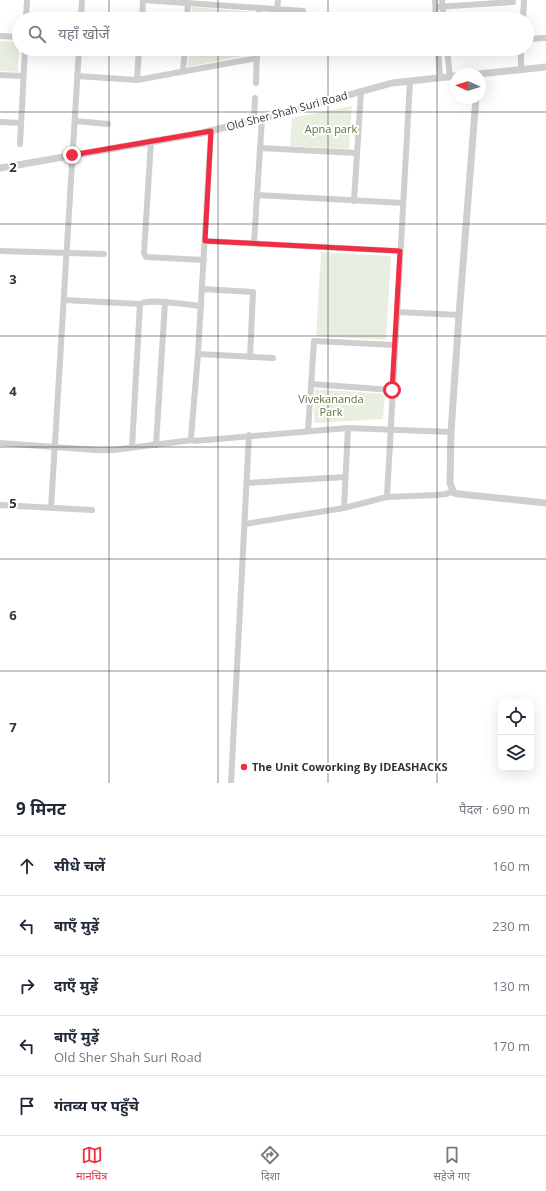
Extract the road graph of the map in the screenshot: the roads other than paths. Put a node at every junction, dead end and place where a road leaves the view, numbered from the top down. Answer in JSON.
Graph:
{"nodes":[{"id":1,"x":27,"y":0,"type":"edge"},
{"id":2,"x":82,"y":0,"type":"edge"},
{"id":3,"x":143,"y":0,"type":"edge"},
{"id":4,"x":257,"y":0,"type":"edge"},
{"id":5,"x":278,"y":0,"type":"edge"},
{"id":6,"x":435,"y":0,"type":"edge"},
{"id":7,"x":524,"y":0,"type":"edge"},
{"id":8,"x":188,"y":2,"type":"edge"},
{"id":9,"x":512,"y":2,"type":"dead end"},
{"id":10,"x":231,"y":3,"type":"edge"},
{"id":11,"x":443,"y":3,"type":"edge"},
{"id":12,"x":436,"y":7,"type":"junction"},
{"id":13,"x":258,"y":8,"type":"junction"},
{"id":14,"x":277,"y":9,"type":"junction"},
{"id":15,"x":303,"y":11,"type":"dead end"},
{"id":16,"x":26,"y":12,"type":"edge"},
{"id":17,"x":81,"y":12,"type":"edge"},
{"id":18,"x":142,"y":12,"type":"edge"},
{"id":19,"x":187,"y":12,"type":"edge"},
{"id":20,"x":258,"y":12,"type":"edge"},
{"id":21,"x":436,"y":12,"type":"edge"},
{"id":22,"x":523,"y":12,"type":"edge"},
{"id":23,"x":0,"y":36,"type":"edge"},
{"id":24,"x":12,"y":37,"type":"edge"},
{"id":25,"x":546,"y":38,"type":"edge"},
{"id":26,"x":534,"y":39,"type":"edge"},
{"id":27,"x":24,"y":56,"type":"edge"},
{"id":28,"x":78,"y":56,"type":"edge"},
{"id":29,"x":138,"y":56,"type":"edge"},
{"id":30,"x":184,"y":56,"type":"edge"},
{"id":31,"x":438,"y":56,"type":"edge"},
{"id":32,"x":448,"y":56,"type":"edge"},
{"id":33,"x":521,"y":56,"type":"edge"},
{"id":34,"x":257,"y":58,"type":"joint"},
{"id":35,"x":546,"y":67,"type":"edge"},
{"id":36,"x":451,"y":68,"type":"edge"},
{"id":37,"x":521,"y":70,"type":"junction"},
{"id":38,"x":183,"y":71,"type":"junction"},
{"id":39,"x":486,"y":73,"type":"edge"},
{"id":40,"x":0,"y":75,"type":"edge"},
{"id":41,"x":23,"y":76,"type":"junction"},
{"id":42,"x":77,"y":76,"type":"junction"},
{"id":43,"x":450,"y":77,"type":"edge"},
{"id":44,"x":440,"y":78,"type":"junction"},
{"id":45,"x":136,"y":80,"type":"junction"},
{"id":46,"x":410,"y":81,"type":"junction"},
{"id":47,"x":256,"y":83,"type":"dead end"},
{"id":48,"x":361,"y":92,"type":"junction"},
{"id":49,"x":255,"y":98,"type":"dead end"},
{"id":50,"x":476,"y":104,"type":"edge"},
{"id":51,"x":258,"y":119,"type":"junction"},
{"id":52,"x":75,"y":121,"type":"junction"},
{"id":53,"x":0,"y":122,"type":"edge"},
{"id":54,"x":21,"y":123,"type":"junction"},
{"id":55,"x":108,"y":124,"type":"dead end"},
{"id":56,"x":211,"y":131,"type":"junction"},
{"id":57,"x":151,"y":142,"type":"junction"},
{"id":58,"x":20,"y":144,"type":"dead end"},
{"id":59,"x":260,"y":148,"type":"junction"},
{"id":60,"x":357,"y":153,"type":"junction"},
{"id":61,"x":72,"y":155,"type":"junction"},
{"id":62,"x":0,"y":168,"type":"edge"},
{"id":63,"x":257,"y":195,"type":"junction"},
{"id":64,"x":354,"y":201,"type":"junction"},
{"id":65,"x":403,"y":203,"type":"junction"},
{"id":66,"x":205,"y":241,"type":"junction"},
{"id":67,"x":254,"y":243,"type":"junction"},
{"id":68,"x":0,"y":251,"type":"edge"},
{"id":69,"x":400,"y":251,"type":"junction"},
{"id":70,"x":67,"y":254,"type":"junction"},
{"id":71,"x":104,"y":254,"type":"dead end"},
{"id":72,"x":204,"y":260,"type":"junction"},
{"id":73,"x":202,"y":289,"type":"junction"},
{"id":74,"x":64,"y":300,"type":"junction"},
{"id":75,"x":165,"y":303,"type":"junction"},
{"id":76,"x":140,"y":304,"type":"junction"},
{"id":77,"x":201,"y":306,"type":"junction"},
{"id":78,"x":397,"y":312,"type":"junction"},
{"id":79,"x":459,"y":315,"type":"junction"},
{"id":80,"x":395,"y":345,"type":"junction"},
{"id":81,"x":198,"y":354,"type":"junction"},
{"id":82,"x":250,"y":357,"type":"junction"},
{"id":83,"x":273,"y":358,"type":"dead end"},
{"id":84,"x":311,"y":384,"type":"junction"},
{"id":85,"x":392,"y":390,"type":"junction"},
{"id":86,"x":348,"y":428,"type":"junction"},
{"id":87,"x":390,"y":429,"type":"junction"},
{"id":88,"x":308,"y":431,"type":"junction"},
{"id":89,"x":451,"y":432,"type":"junction"},
{"id":90,"x":249,"y":435,"type":"junction"},
{"id":91,"x":192,"y":440,"type":"junction"},
{"id":92,"x":0,"y":443,"type":"edge"},
{"id":93,"x":156,"y":445,"type":"junction"},
{"id":94,"x":132,"y":447,"type":"junction"},
{"id":95,"x":55,"y":448,"type":"junction"},
{"id":96,"x":345,"y":477,"type":"junction"},
{"id":97,"x":247,"y":483,"type":"junction"},
{"id":98,"x":453,"y":491,"type":"junction"},
{"id":99,"x":387,"y":497,"type":"junction"},
{"id":100,"x":546,"y":503,"type":"edge"},
{"id":101,"x":0,"y":505,"type":"edge"},
{"id":102,"x":52,"y":508,"type":"junction"},
{"id":103,"x":344,"y":508,"type":"junction"},
{"id":104,"x":92,"y":510,"type":"dead end"},
{"id":105,"x":245,"y":524,"type":"junction"},
{"id":106,"x":231,"y":783,"type":"edge"}],
"edges":[{"from":1,"to":16,"type":"street"},
{"from":2,"to":17,"type":"street"},
{"from":3,"to":8,"type":"street"},
{"from":3,"to":18,"type":"street"},
{"from":4,"to":13,"type":"street"},
{"from":5,"to":14,"type":"street"},
{"from":6,"to":12,"type":"street"},
{"from":7,"to":22,"type":"street"},
{"from":8,"to":10,"type":"street"},
{"from":8,"to":19,"type":"street"},
{"from":9,"to":11,"type":"street"},
{"from":10,"to":13,"type":"street"},
{"from":11,"to":12,"type":"street"},
{"from":12,"to":21,"type":"street"},
{"from":13,"to":14,"type":"street"},
{"from":13,"to":20,"type":"street"},
{"from":14,"to":15,"type":"street"},
{"from":23,"to":24,"type":"street"},
{"from":25,"to":26,"type":"street"},
{"from":27,"to":41,"type":"street"},
{"from":28,"to":42,"type":"street"},
{"from":29,"to":45,"type":"street"},
{"from":30,"to":38,"type":"street"},
{"from":31,"to":44,"type":"street"},
{"from":32,"to":36,"type":"street"},
{"from":33,"to":37,"type":"street"},
{"from":34,"to":38,"type":"street"},
{"from":34,"to":47,"type":"street"},
{"from":35,"to":37,"type":"street"},
{"from":37,"to":39,"type":"street"},
{"from":38,"to":45,"type":"street"},
{"from":40,"to":41,"type":"street"},
{"from":41,"to":54,"type":"street"},
{"from":42,"to":45,"type":"street"},
{"from":42,"to":52,"type":"street"},
{"from":43,"to":44,"type":"street","name":"Old Sher Shah Suri Road"},
{"from":44,"to":46,"type":"street","name":"Old Sher Shah Suri Road"},
{"from":46,"to":48,"type":"street","name":"Old Sher Shah Suri Road"},
{"from":46,"to":65,"type":"street"},
{"from":48,"to":51,"type":"street","name":"Old Sher Shah Suri Road"},
{"from":48,"to":60,"type":"street"},
{"from":49,"to":51,"type":"street"},
{"from":50,"to":79,"type":"street"},
{"from":51,"to":56,"type":"street","name":"Old Sher Shah Suri Road"},
{"from":51,"to":59,"type":"street"},
{"from":52,"to":55,"type":"street"},
{"from":52,"to":61,"type":"street"},
{"from":53,"to":54,"type":"street"},
{"from":54,"to":58,"type":"street"},
{"from":56,"to":57,"type":"street","name":"Old Sher Shah Suri Road"},
{"from":56,"to":66,"type":"street"},
{"from":57,"to":61,"type":"street","name":"Old Sher Shah Suri Road"},
{"from":57,"to":72,"type":"street"},
{"from":59,"to":60,"type":"street"},
{"from":59,"to":63,"type":"street"},
{"from":60,"to":64,"type":"street"},
{"from":61,"to":62,"type":"street","name":"Old Sher Shah Suri Road"},
{"from":61,"to":70,"type":"street"},
{"from":63,"to":64,"type":"street"},
{"from":63,"to":67,"type":"street"},
{"from":64,"to":65,"type":"street"},
{"from":65,"to":69,"type":"street"},
{"from":66,"to":67,"type":"street"},
{"from":66,"to":72,"type":"street"},
{"from":67,"to":69,"type":"street"},
{"from":68,"to":70,"type":"street"},
{"from":69,"to":78,"type":"street"},
{"from":70,"to":71,"type":"street"},
{"from":70,"to":74,"type":"street"},
{"from":72,"to":73,"type":"street"},
{"from":73,"to":77,"type":"street"},
{"from":73,"to":82,"type":"street"},
{"from":74,"to":76,"type":"street"},
{"from":74,"to":95,"type":"street"},
{"from":75,"to":76,"type":"street"},
{"from":75,"to":77,"type":"street"},
{"from":75,"to":93,"type":"street"},
{"from":76,"to":94,"type":"street"},
{"from":77,"to":81,"type":"street"},
{"from":78,"to":79,"type":"street"},
{"from":78,"to":80,"type":"street"},
{"from":79,"to":89,"type":"street"},
{"from":80,"to":84,"type":"street"},
{"from":80,"to":85,"type":"street"},
{"from":81,"to":82,"type":"street"},
{"from":81,"to":91,"type":"street"},
{"from":82,"to":83,"type":"street"},
{"from":84,"to":85,"type":"street"},
{"from":84,"to":88,"type":"street"},
{"from":85,"to":87,"type":"street"},
{"from":86,"to":87,"type":"street"},
{"from":86,"to":88,"type":"street"},
{"from":86,"to":96,"type":"street"},
{"from":87,"to":89,"type":"street"},
{"from":87,"to":99,"type":"street"},
{"from":88,"to":90,"type":"street"},
{"from":89,"to":98,"type":"street"},
{"from":90,"to":91,"type":"street"},
{"from":90,"to":97,"type":"street"},
{"from":91,"to":93,"type":"street"},
{"from":92,"to":95,"type":"street"},
{"from":93,"to":94,"type":"street"},
{"from":94,"to":95,"type":"street"},
{"from":95,"to":102,"type":"street"},
{"from":96,"to":97,"type":"street"},
{"from":96,"to":103,"type":"street"},
{"from":97,"to":105,"type":"street"},
{"from":98,"to":99,"type":"street"},
{"from":98,"to":100,"type":"street"},
{"from":99,"to":103,"type":"street"},
{"from":101,"to":102,"type":"street"},
{"from":102,"to":104,"type":"street"},
{"from":103,"to":105,"type":"street"},
{"from":105,"to":106,"type":"street"}]}
